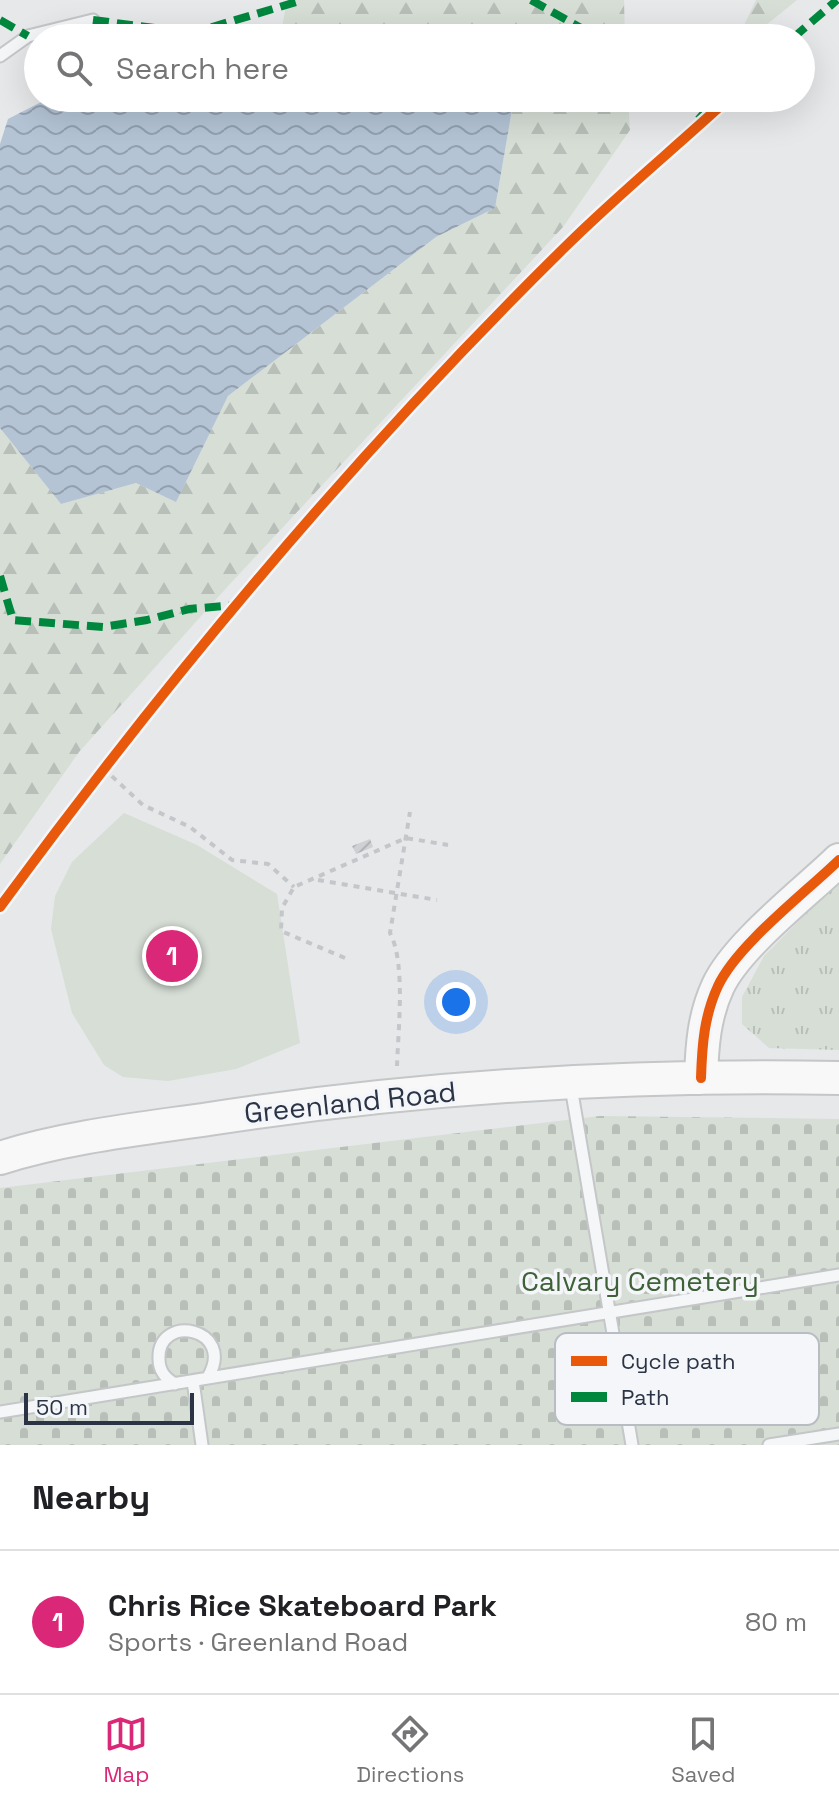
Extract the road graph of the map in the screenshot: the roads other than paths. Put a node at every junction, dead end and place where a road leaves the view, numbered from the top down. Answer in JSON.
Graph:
{"nodes":[{"id":1,"x":93,"y":20,"type":"dead end"},
{"id":2,"x":77,"y":24,"type":"edge"},
{"id":3,"x":24,"y":39,"type":"edge"},
{"id":4,"x":0,"y":56,"type":"edge"},
{"id":5,"x":839,"y":860,"type":"edge"},
{"id":6,"x":701,"y":1078,"type":"junction"},
{"id":7,"x":839,"y":1078,"type":"edge"},
{"id":8,"x":570,"y":1082,"type":"junction"},
{"id":9,"x":1,"y":1158,"type":"edge"},
{"id":10,"x":839,"y":1275,"type":"edge"},
{"id":11,"x":611,"y":1313,"type":"junction"},
{"id":12,"x":614,"y":1333,"type":"edge"},
{"id":13,"x":208,"y":1377,"type":"junction"},
{"id":14,"x":193,"y":1381,"type":"junction"},
{"id":15,"x":175,"y":1384,"type":"junction"},
{"id":16,"x":0,"y":1412,"type":"edge"},
{"id":17,"x":629,"y":1425,"type":"edge"},
{"id":18,"x":839,"y":1434,"type":"edge"},
{"id":19,"x":202,"y":1445,"type":"edge"},
{"id":20,"x":632,"y":1445,"type":"edge"},
{"id":21,"x":769,"y":1445,"type":"edge"}],
"edges":[{"from":1,"to":2,"type":"lane"},
{"from":3,"to":4,"type":"lane"},
{"from":5,"to":6,"type":"main road"},
{"from":6,"to":7,"type":"main road","name":"Greenland Road"},
{"from":6,"to":8,"type":"main road","name":"Greenland Road"},
{"from":8,"to":9,"type":"main road","name":"Greenland Road"},
{"from":8,"to":11,"type":"lane"},
{"from":10,"to":11,"type":"lane"},
{"from":11,"to":12,"type":"lane"},
{"from":11,"to":13,"type":"lane"},
{"from":13,"to":14,"type":"lane"},
{"from":13,"to":15,"type":"lane"},
{"from":14,"to":15,"type":"lane"},
{"from":14,"to":19,"type":"lane"},
{"from":15,"to":16,"type":"lane"},
{"from":17,"to":20,"type":"lane"},
{"from":18,"to":21,"type":"lane"}]}
